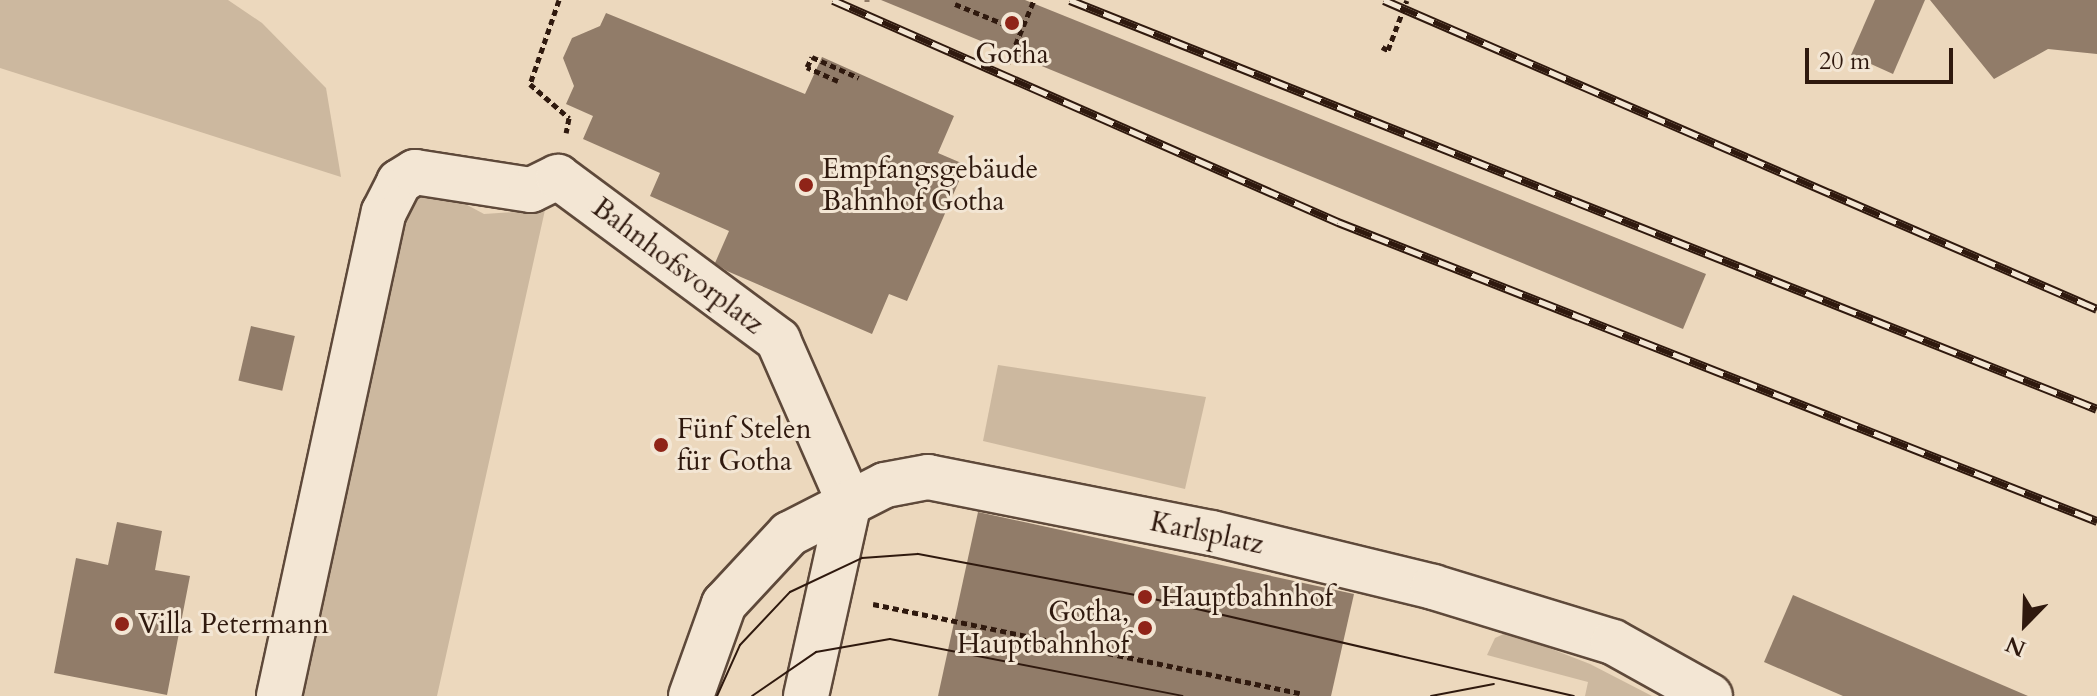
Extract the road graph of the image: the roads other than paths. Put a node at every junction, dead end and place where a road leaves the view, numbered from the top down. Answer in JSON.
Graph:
{"nodes":[{"id":1,"x":849,"y":502,"type":"junction"},
{"id":2,"x":279,"y":696,"type":"edge"},
{"id":3,"x":691,"y":696,"type":"edge"},
{"id":4,"x":806,"y":696,"type":"edge"},
{"id":5,"x":1710,"y":696,"type":"edge"}],
"edges":[{"from":1,"to":2,"type":"street","name":"Bahnhofsvorplatz"},
{"from":1,"to":3,"type":"street","name":"Karlsplatz"},
{"from":1,"to":4,"type":"street"},
{"from":1,"to":5,"type":"street","name":"Karlsplatz"}]}
